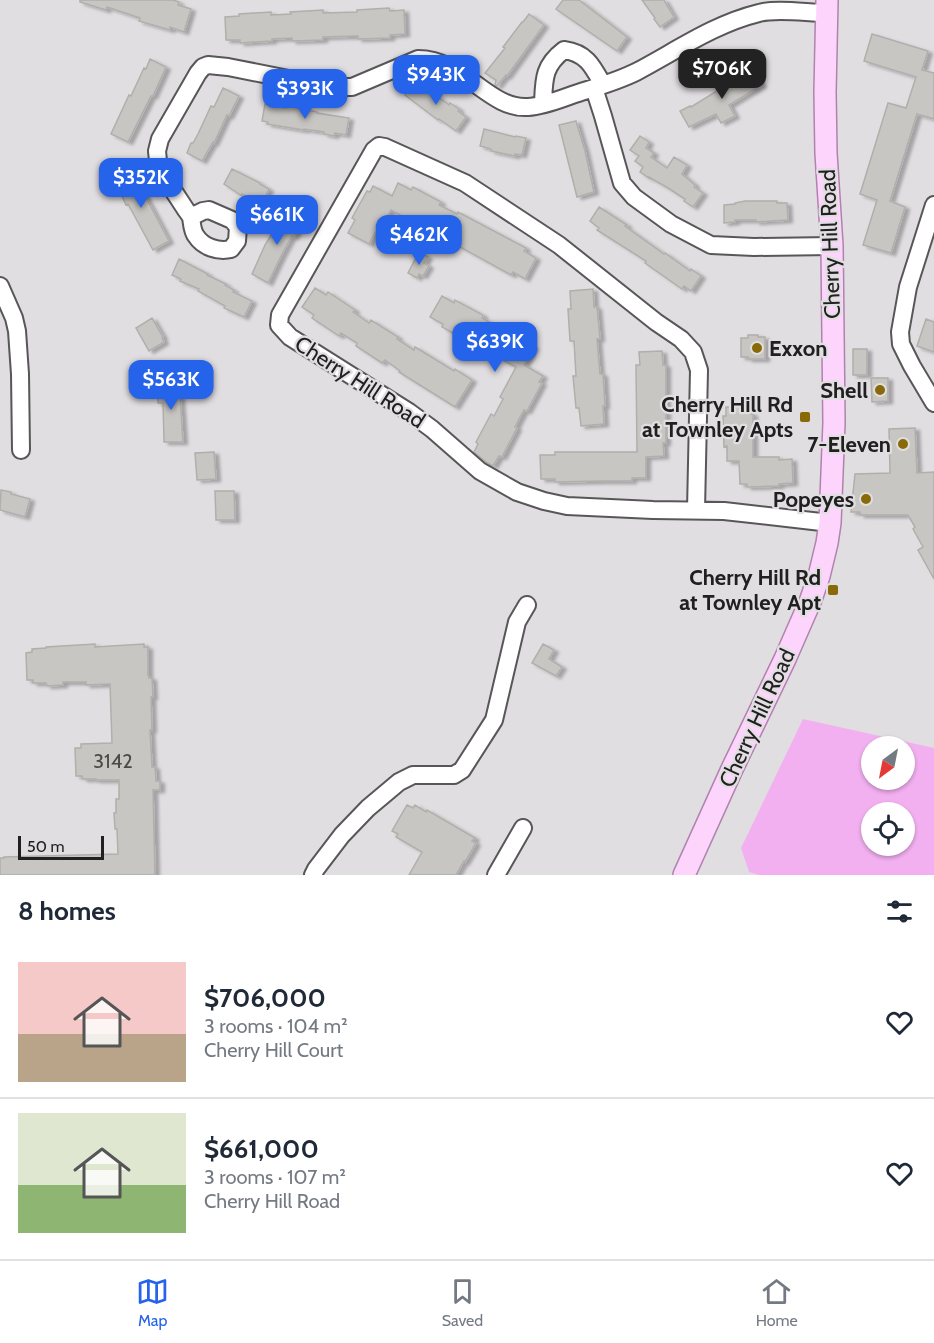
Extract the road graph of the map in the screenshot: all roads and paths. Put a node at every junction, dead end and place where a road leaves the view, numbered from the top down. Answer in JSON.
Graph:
{"nodes":[{"id":1,"x":827,"y":7,"type":"edge"},
{"id":2,"x":598,"y":87,"type":"junction"},
{"id":3,"x":543,"y":104,"type":"junction"},
{"id":4,"x":934,"y":205,"type":"edge"},
{"id":5,"x":191,"y":217,"type":"dead end"},
{"id":6,"x":832,"y":246,"type":"junction"},
{"id":7,"x":0,"y":286,"type":"edge"},
{"id":8,"x":934,"y":403,"type":"edge"},
{"id":9,"x":21,"y":450,"type":"dead end"},
{"id":10,"x":696,"y":510,"type":"junction"},
{"id":11,"x":830,"y":523,"type":"junction"},
{"id":12,"x":528,"y":605,"type":"dead end"},
{"id":13,"x":523,"y":828,"type":"dead end"},
{"id":14,"x":313,"y":875,"type":"edge"},
{"id":15,"x":496,"y":875,"type":"edge"},
{"id":16,"x":684,"y":875,"type":"edge"}],
"edges":[{"from":1,"to":2,"type":"street"},
{"from":1,"to":6,"type":"main road","name":"Cherry Hill Road"},
{"from":2,"to":3,"type":"street"},
{"from":2,"to":3,"type":"street"},
{"from":2,"to":6,"type":"street"},
{"from":3,"to":5,"type":"street"},
{"from":4,"to":8,"type":"street"},
{"from":6,"to":11,"type":"main road","name":"Cherry Hill Road"},
{"from":7,"to":9,"type":"street"},
{"from":10,"to":10,"type":"street","name":"Cherry Hill Road"},
{"from":10,"to":11,"type":"street","name":"Cherry Hill Road"},
{"from":11,"to":16,"type":"main road","name":"Cherry Hill Road"},
{"from":12,"to":14,"type":"street"},
{"from":13,"to":15,"type":"street"}]}
